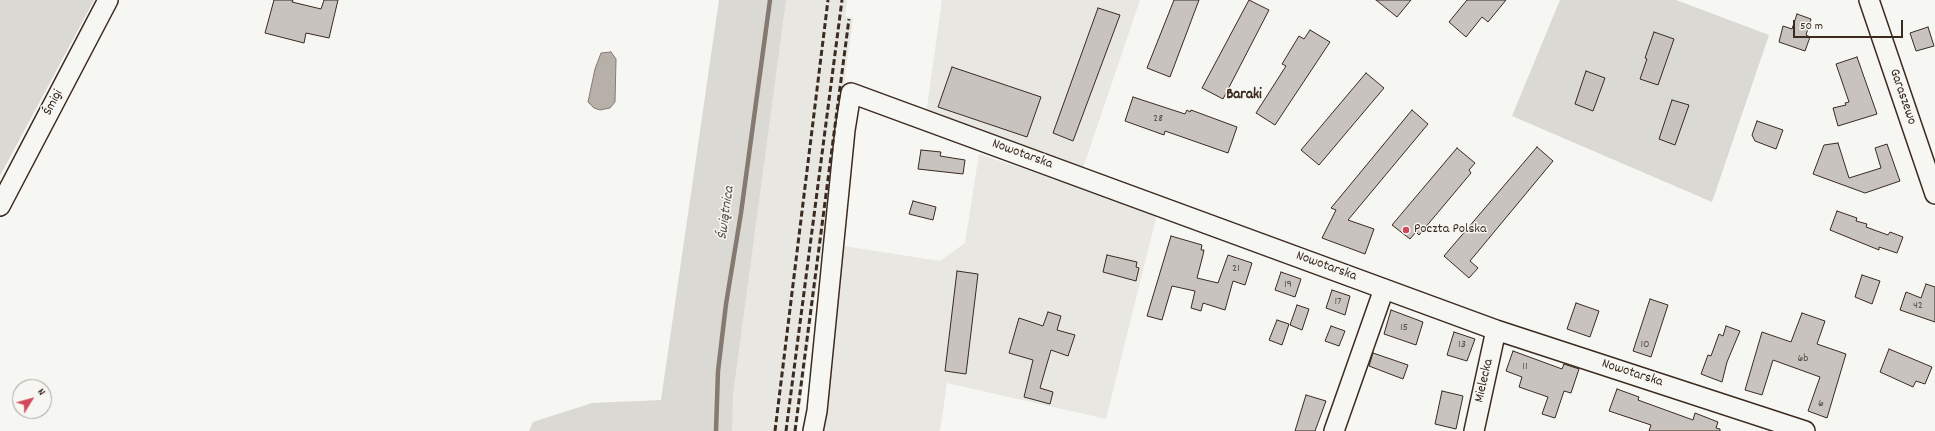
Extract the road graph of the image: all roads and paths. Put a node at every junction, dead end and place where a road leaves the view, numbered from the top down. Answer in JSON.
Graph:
{"nodes":[{"id":1,"x":108,"y":0,"type":"edge"},
{"id":2,"x":1869,"y":0,"type":"edge"},
{"id":3,"x":1935,"y":194,"type":"edge"},
{"id":4,"x":0,"y":206,"type":"edge"},
{"id":5,"x":1384,"y":289,"type":"junction"},
{"id":6,"x":1496,"y":330,"type":"junction"},
{"id":7,"x":813,"y":431,"type":"edge"},
{"id":8,"x":1334,"y":431,"type":"edge"},
{"id":9,"x":1474,"y":431,"type":"edge"},
{"id":10,"x":1805,"y":431,"type":"edge"}],
"edges":[{"from":1,"to":4,"type":"street","name":"Śmigi"},
{"from":2,"to":3,"type":"street","name":"Garaszewo"},
{"from":5,"to":6,"type":"street","name":"Nowotarska"},
{"from":5,"to":7,"type":"street","name":"Nowotarska"},
{"from":5,"to":8,"type":"street"},
{"from":6,"to":9,"type":"street","name":"Mielecka"},
{"from":6,"to":10,"type":"street","name":"Nowotarska"}]}
